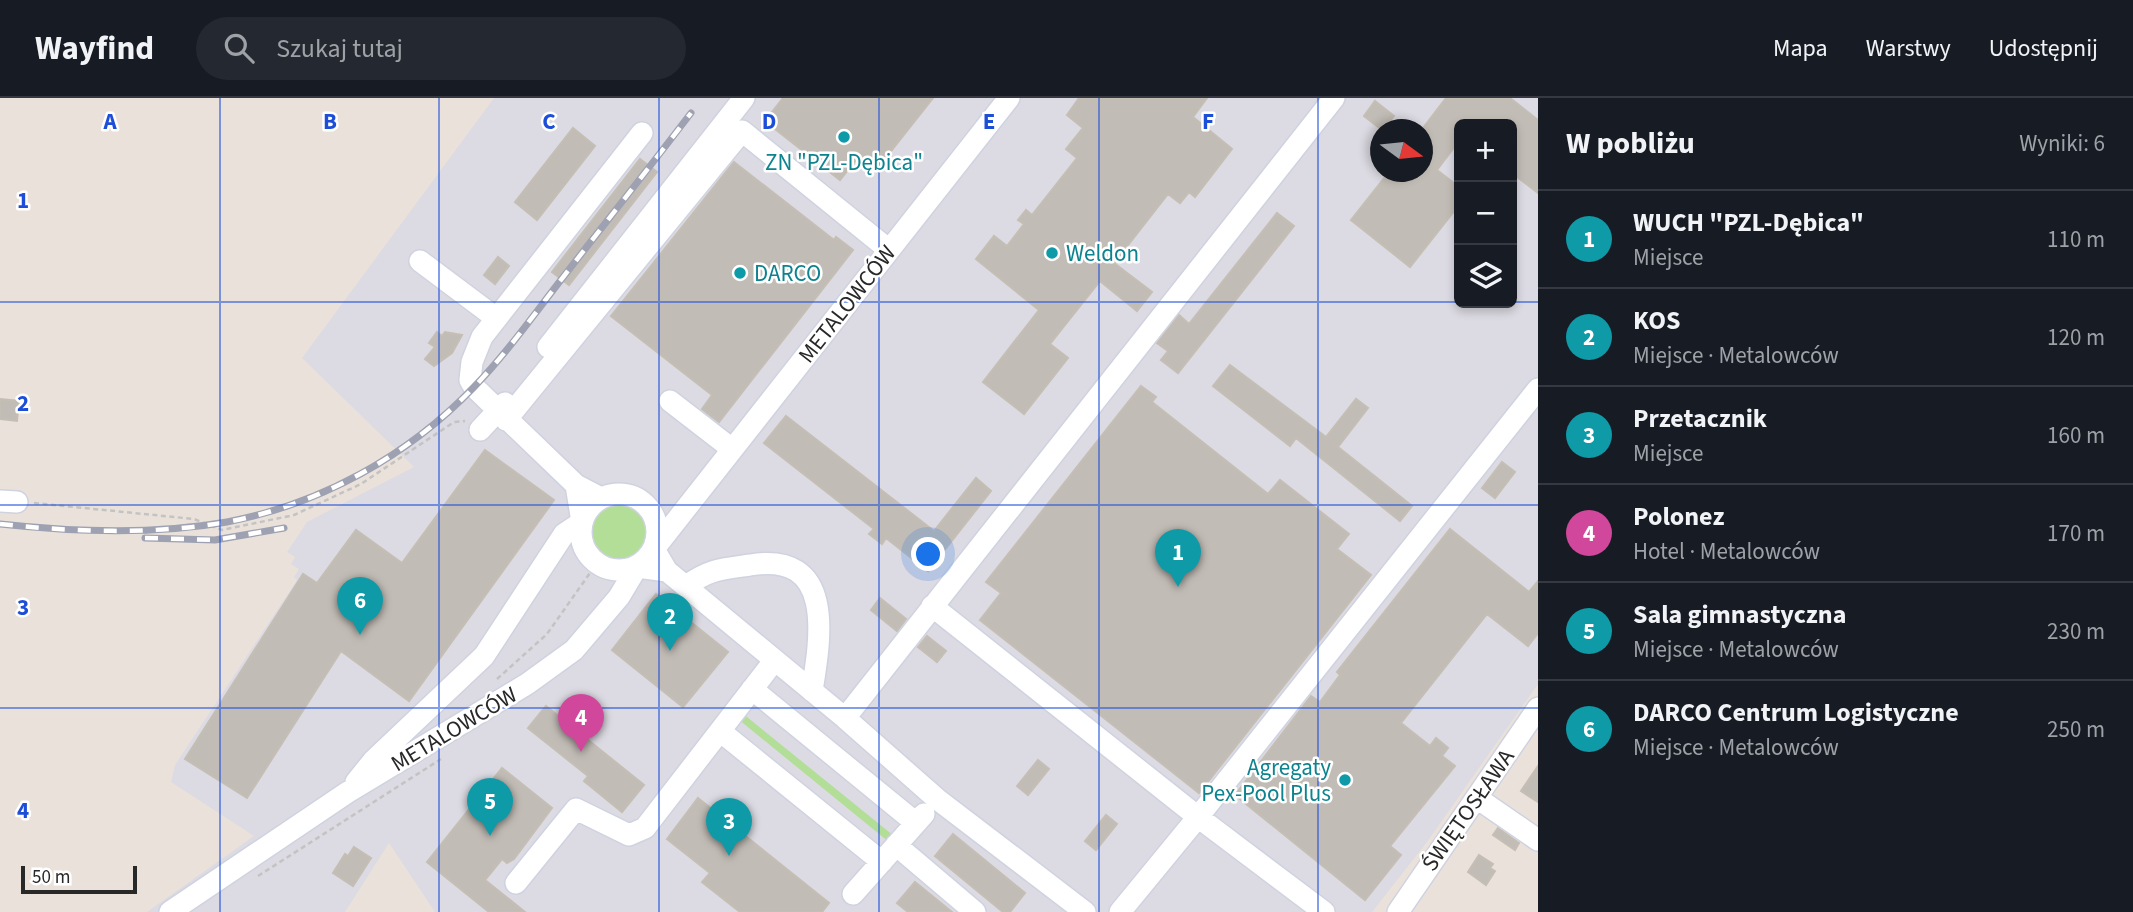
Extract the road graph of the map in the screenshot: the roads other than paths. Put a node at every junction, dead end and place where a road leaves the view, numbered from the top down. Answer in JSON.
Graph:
{"nodes":[{"id":1,"x":744,"y":98,"type":"edge"},
{"id":2,"x":1009,"y":98,"type":"edge"},
{"id":3,"x":1334,"y":98,"type":"edge"},
{"id":4,"x":642,"y":133,"type":"dead end"},
{"id":5,"x":889,"y":250,"type":"junction"},
{"id":6,"x":420,"y":261,"type":"dead end"},
{"id":7,"x":496,"y":318,"type":"junction"},
{"id":8,"x":1538,"y":389,"type":"edge"},
{"id":9,"x":670,"y":401,"type":"dead end"},
{"id":10,"x":501,"y":416,"type":"junction"},
{"id":11,"x":480,"y":430,"type":"road end"},
{"id":12,"x":732,"y":449,"type":"junction"},
{"id":13,"x":576,"y":485,"type":"junction"},
{"id":14,"x":601,"y":498,"type":"junction"},
{"id":15,"x":684,"y":509,"type":"junction"},
{"id":16,"x":651,"y":510,"type":"junction"},
{"id":17,"x":582,"y":522,"type":"junction"},
{"id":18,"x":654,"y":549,"type":"junction"},
{"id":19,"x":637,"y":567,"type":"junction"},
{"id":20,"x":667,"y":571,"type":"junction"},
{"id":21,"x":686,"y":586,"type":"junction"},
{"id":22,"x":932,"y":606,"type":"junction"},
{"id":23,"x":774,"y":661,"type":"junction"},
{"id":24,"x":752,"y":689,"type":"junction"},
{"id":25,"x":812,"y":691,"type":"junction"},
{"id":26,"x":440,"y":697,"type":"junction"},
{"id":27,"x":1538,"y":708,"type":"edge"},
{"id":28,"x":845,"y":718,"type":"junction"},
{"id":29,"x":462,"y":724,"type":"junction"},
{"id":30,"x":720,"y":731,"type":"junction"},
{"id":31,"x":348,"y":792,"type":"junction"},
{"id":32,"x":1477,"y":798,"type":"junction"},
{"id":33,"x":937,"y":799,"type":"junction"},
{"id":34,"x":1198,"y":817,"type":"junction"},
{"id":35,"x":916,"y":822,"type":"junction"},
{"id":36,"x":1538,"y":840,"type":"edge"},
{"id":37,"x":896,"y":845,"type":"junction"},
{"id":38,"x":882,"y":862,"type":"junction"},
{"id":39,"x":516,"y":883,"type":"dead end"},
{"id":40,"x":853,"y":894,"type":"dead end"},
{"id":41,"x":170,"y":912,"type":"edge"},
{"id":42,"x":975,"y":912,"type":"edge"},
{"id":43,"x":1086,"y":912,"type":"edge"},
{"id":44,"x":1120,"y":912,"type":"edge"},
{"id":45,"x":1324,"y":912,"type":"edge"},
{"id":46,"x":1398,"y":912,"type":"edge"}],
"edges":[{"from":1,"to":10,"type":"street"},
{"from":2,"to":5,"type":"street","name":"METALOWCÓW"},
{"from":3,"to":22,"type":"street"},
{"from":4,"to":7,"type":"street"},
{"from":5,"to":10,"type":"street"},
{"from":5,"to":12,"type":"street","name":"METALOWCÓW"},
{"from":6,"to":7,"type":"street"},
{"from":7,"to":10,"type":"street"},
{"from":8,"to":34,"type":"street"},
{"from":9,"to":12,"type":"street"},
{"from":10,"to":11,"type":"street"},
{"from":10,"to":13,"type":"street"},
{"from":12,"to":15,"type":"street","name":"METALOWCÓW"},
{"from":13,"to":14,"type":"street"},
{"from":13,"to":17,"type":"street"},
{"from":14,"to":16,"type":"street"},
{"from":14,"to":17,"type":"street","name":"METALOWCÓW"},
{"from":15,"to":16,"type":"street"},
{"from":15,"to":18,"type":"street","name":"METALOWCÓW"},
{"from":16,"to":18,"type":"street"},
{"from":17,"to":19,"type":"street"},
{"from":17,"to":26,"type":"street","name":"METALOWCÓW"},
{"from":18,"to":19,"type":"street","name":"METALOWCÓW"},
{"from":18,"to":20,"type":"street"},
{"from":19,"to":20,"type":"street"},
{"from":19,"to":29,"type":"street","name":"METALOWCÓW"},
{"from":20,"to":21,"type":"street"},
{"from":21,"to":23,"type":"street"},
{"from":21,"to":25,"type":"street"},
{"from":22,"to":28,"type":"street"},
{"from":22,"to":34,"type":"street"},
{"from":23,"to":24,"type":"street"},
{"from":23,"to":25,"type":"street"},
{"from":24,"to":30,"type":"street"},
{"from":24,"to":35,"type":"street"},
{"from":25,"to":28,"type":"street"},
{"from":26,"to":29,"type":"street"},
{"from":26,"to":31,"type":"street","name":"METALOWCÓW"},
{"from":27,"to":32,"type":"street","name":"ŚWIĘTOSŁAWA"},
{"from":28,"to":33,"type":"street"},
{"from":29,"to":31,"type":"street","name":"METALOWCÓW"},
{"from":30,"to":38,"type":"street"},
{"from":30,"to":39,"type":"street"},
{"from":31,"to":41,"type":"street","name":"METALOWCÓW"},
{"from":32,"to":36,"type":"street"},
{"from":32,"to":46,"type":"street","name":"ŚWIĘTOSŁAWA"},
{"from":33,"to":35,"type":"street"},
{"from":33,"to":43,"type":"street"},
{"from":34,"to":44,"type":"street"},
{"from":34,"to":45,"type":"street"},
{"from":35,"to":37,"type":"street"},
{"from":37,"to":38,"type":"street"},
{"from":37,"to":42,"type":"street"},
{"from":38,"to":40,"type":"street"}]}
